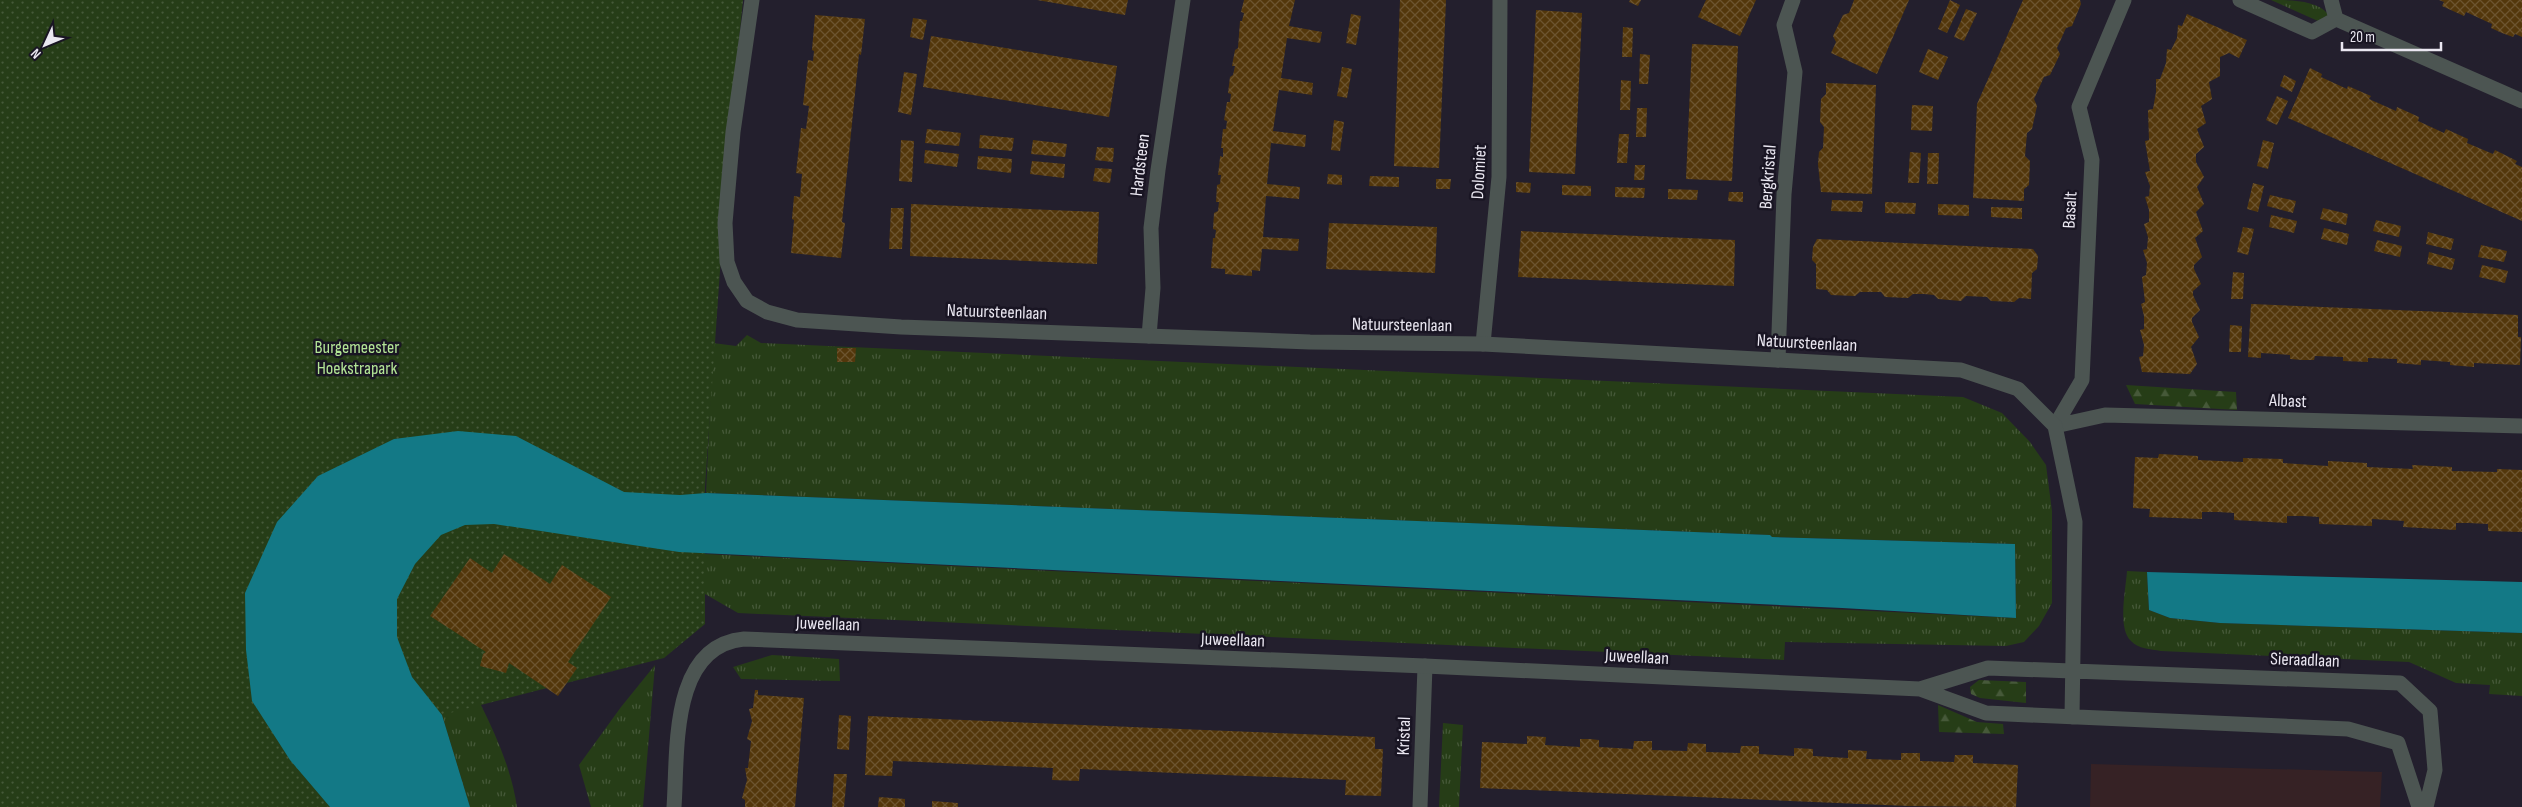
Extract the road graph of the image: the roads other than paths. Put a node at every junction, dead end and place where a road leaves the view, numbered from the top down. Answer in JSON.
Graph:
{"nodes":[{"id":1,"x":752,"y":0,"type":"edge"},
{"id":2,"x":1183,"y":0,"type":"edge"},
{"id":3,"x":1500,"y":0,"type":"edge"},
{"id":4,"x":1793,"y":0,"type":"edge"},
{"id":5,"x":2124,"y":0,"type":"edge"},
{"id":6,"x":2240,"y":0,"type":"edge"},
{"id":7,"x":2331,"y":0,"type":"edge"},
{"id":8,"x":2336,"y":19,"type":"junction"},
{"id":9,"x":2522,"y":101,"type":"edge"},
{"id":10,"x":1149,"y":336,"type":"junction"},
{"id":11,"x":1483,"y":344,"type":"junction"},
{"id":12,"x":1778,"y":360,"type":"junction"},
{"id":13,"x":2055,"y":426,"type":"junction"},
{"id":14,"x":2522,"y":426,"type":"edge"},
{"id":15,"x":1425,"y":666,"type":"junction"},
{"id":16,"x":2071,"y":672,"type":"junction"},
{"id":17,"x":1920,"y":689,"type":"junction"},
{"id":18,"x":2072,"y":717,"type":"junction"},
{"id":19,"x":674,"y":807,"type":"edge"},
{"id":20,"x":1420,"y":807,"type":"edge"},
{"id":21,"x":2419,"y":807,"type":"edge"},
{"id":22,"x":2426,"y":807,"type":"edge"}],
"edges":[{"from":1,"to":10,"type":"street","name":"Natuursteenlaan"},
{"from":2,"to":10,"type":"street","name":"Hardsteen"},
{"from":3,"to":11,"type":"street","name":"Dolomiet"},
{"from":4,"to":12,"type":"street","name":"Bergkristal"},
{"from":5,"to":13,"type":"street","name":"Basalt"},
{"from":6,"to":8,"type":"street"},
{"from":7,"to":8,"type":"street"},
{"from":8,"to":9,"type":"street"},
{"from":10,"to":11,"type":"street","name":"Natuursteenlaan"},
{"from":11,"to":12,"type":"street","name":"Natuursteenlaan"},
{"from":12,"to":13,"type":"street","name":"Natuursteenlaan"},
{"from":13,"to":14,"type":"street","name":"Albast"},
{"from":13,"to":16,"type":"street"},
{"from":15,"to":17,"type":"street","name":"Juweellaan"},
{"from":15,"to":19,"type":"street","name":"Juweellaan"},
{"from":15,"to":20,"type":"street","name":"Kristal"},
{"from":16,"to":17,"type":"street","name":"Juweellaan"},
{"from":16,"to":18,"type":"street"},
{"from":16,"to":22,"type":"street","name":"Sieraadlaan"},
{"from":17,"to":18,"type":"street","name":"Juweellaan"},
{"from":18,"to":21,"type":"street"}]}
